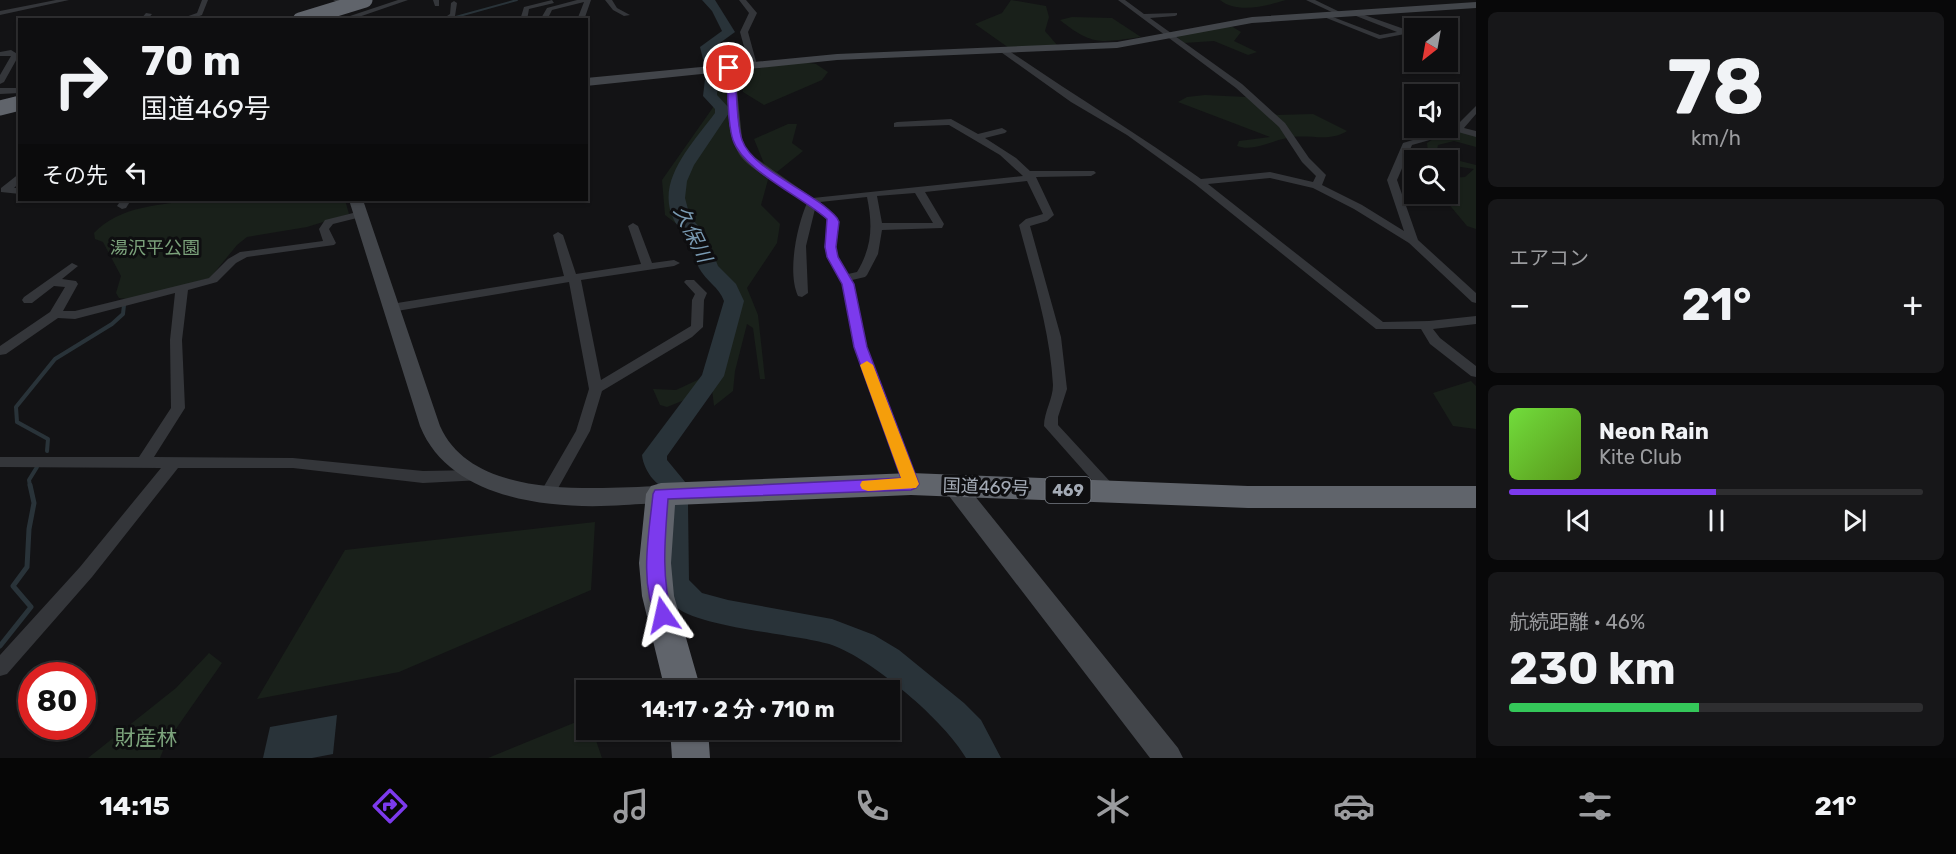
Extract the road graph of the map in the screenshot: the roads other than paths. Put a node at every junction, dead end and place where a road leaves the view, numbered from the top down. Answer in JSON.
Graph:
{"nodes":[{"id":1,"x":40,"y":0,"type":"edge"},
{"id":2,"x":66,"y":0,"type":"edge"},
{"id":3,"x":205,"y":0,"type":"edge"},
{"id":4,"x":336,"y":0,"type":"edge"},
{"id":5,"x":365,"y":0,"type":"edge"},
{"id":6,"x":378,"y":0,"type":"edge"},
{"id":7,"x":587,"y":0,"type":"edge"},
{"id":8,"x":608,"y":0,"type":"edge"},
{"id":9,"x":742,"y":0,"type":"edge"},
{"id":10,"x":1120,"y":0,"type":"edge"},
{"id":11,"x":1309,"y":0,"type":"edge"},
{"id":12,"x":400,"y":1,"type":"edge"},
{"id":13,"x":453,"y":3,"type":"dead end"},
{"id":14,"x":553,"y":4,"type":"edge"},
{"id":15,"x":1476,"y":5,"type":"edge"},
{"id":16,"x":13,"y":10,"type":"junction"},
{"id":17,"x":0,"y":13,"type":"edge"},
{"id":18,"x":1353,"y":13,"type":"junction"},
{"id":19,"x":1174,"y":14,"type":"dead end"},
{"id":20,"x":1340,"y":14,"type":"junction"},
{"id":21,"x":626,"y":15,"type":"dead end"},
{"id":22,"x":1323,"y":15,"type":"junction"},
{"id":23,"x":1142,"y":16,"type":"junction"},
{"id":24,"x":187,"y":18,"type":"edge"},
{"id":25,"x":306,"y":18,"type":"edge"},
{"id":26,"x":320,"y":18,"type":"edge"},
{"id":27,"x":334,"y":18,"type":"edge"},
{"id":28,"x":347,"y":18,"type":"edge"},
{"id":29,"x":448,"y":18,"type":"edge"},
{"id":30,"x":524,"y":18,"type":"edge"},
{"id":31,"x":544,"y":18,"type":"edge"},
{"id":32,"x":581,"y":18,"type":"edge"},
{"id":33,"x":1404,"y":32,"type":"edge"},
{"id":34,"x":1404,"y":33,"type":"edge"},
{"id":35,"x":1169,"y":35,"type":"junction"},
{"id":36,"x":1002,"y":50,"type":"junction"},
{"id":37,"x":15,"y":51,"type":"edge"},
{"id":38,"x":0,"y":54,"type":"edge"},
{"id":39,"x":753,"y":65,"type":"junction"},
{"id":40,"x":729,"y":68,"type":"junction"},
{"id":41,"x":0,"y":82,"type":"edge"},
{"id":42,"x":588,"y":82,"type":"edge"},
{"id":43,"x":18,"y":90,"type":"edge"},
{"id":44,"x":0,"y":91,"type":"edge"},
{"id":45,"x":18,"y":99,"type":"edge"},
{"id":46,"x":18,"y":103,"type":"edge"},
{"id":47,"x":0,"y":106,"type":"edge"},
{"id":48,"x":18,"y":108,"type":"edge"},
{"id":49,"x":1476,"y":109,"type":"edge"},
{"id":50,"x":897,"y":125,"type":"dead end"},
{"id":51,"x":1458,"y":129,"type":"joint"},
{"id":52,"x":1002,"y":131,"type":"dead end"},
{"id":53,"x":1476,"y":134,"type":"edge"},
{"id":54,"x":977,"y":137,"type":"junction"},
{"id":55,"x":1426,"y":138,"type":"edge"},
{"id":56,"x":1091,"y":173,"type":"dead end"},
{"id":57,"x":1030,"y":176,"type":"junction"},
{"id":58,"x":18,"y":178,"type":"edge"},
{"id":59,"x":1199,"y":182,"type":"junction"},
{"id":60,"x":1316,"y":186,"type":"junction"},
{"id":61,"x":918,"y":189,"type":"junction"},
{"id":62,"x":18,"y":191,"type":"edge"},
{"id":63,"x":871,"y":194,"type":"junction"},
{"id":64,"x":813,"y":201,"type":"junction"},
{"id":65,"x":358,"y":207,"type":"edge"},
{"id":66,"x":633,"y":226,"type":"dead end"},
{"id":67,"x":878,"y":227,"type":"junction"},
{"id":68,"x":558,"y":234,"type":"dead end"},
{"id":69,"x":1413,"y":241,"type":"junction"},
{"id":70,"x":674,"y":263,"type":"dead end"},
{"id":71,"x":72,"y":266,"type":"dead end"},
{"id":72,"x":648,"y":267,"type":"junction"},
{"id":73,"x":573,"y":278,"type":"junction"},
{"id":74,"x":846,"y":278,"type":"junction"},
{"id":75,"x":53,"y":282,"type":"junction"},
{"id":76,"x":690,"y":282,"type":"dead end"},
{"id":77,"x":182,"y":288,"type":"junction"},
{"id":78,"x":802,"y":293,"type":"dead end"},
{"id":79,"x":1476,"y":299,"type":"edge"},
{"id":80,"x":28,"y":300,"type":"dead end"},
{"id":81,"x":391,"y":308,"type":"junction"},
{"id":82,"x":55,"y":314,"type":"junction"},
{"id":83,"x":1476,"y":320,"type":"edge"},
{"id":84,"x":1430,"y":325,"type":"junction"},
{"id":85,"x":1,"y":351,"type":"edge"},
{"id":86,"x":1476,"y":373,"type":"edge"},
{"id":87,"x":596,"y":389,"type":"junction"},
{"id":88,"x":0,"y":462,"type":"edge"},
{"id":89,"x":143,"y":462,"type":"junction"},
{"id":90,"x":174,"y":462,"type":"junction"},
{"id":91,"x":477,"y":476,"type":"junction"},
{"id":92,"x":911,"y":484,"type":"junction"},
{"id":93,"x":954,"y":486,"type":"junction"},
{"id":94,"x":1111,"y":492,"type":"junction"},
{"id":95,"x":661,"y":494,"type":"junction"},
{"id":96,"x":547,"y":495,"type":"junction"},
{"id":97,"x":1476,"y":497,"type":"edge"},
{"id":98,"x":0,"y":668,"type":"edge"},
{"id":99,"x":680,"y":680,"type":"edge"},
{"id":100,"x":690,"y":740,"type":"edge"},
{"id":101,"x":691,"y":758,"type":"edge"},
{"id":102,"x":1168,"y":758,"type":"edge"}],
"edges":[{"from":1,"to":16,"type":"street"},
{"from":2,"to":16,"type":"street"},
{"from":3,"to":24,"type":"street"},
{"from":4,"to":27,"type":"street"},
{"from":5,"to":25,"type":"highway","bridge":true},
{"from":6,"to":26,"type":"highway","bridge":true},
{"from":7,"to":14,"type":"street"},
{"from":7,"to":32,"type":"street"},
{"from":8,"to":21,"type":"street"},
{"from":9,"to":39,"type":"street"},
{"from":10,"to":23,"type":"street"},
{"from":11,"to":20,"type":"street"},
{"from":12,"to":28,"type":"street"},
{"from":13,"to":29,"type":"street"},
{"from":14,"to":30,"type":"street"},
{"from":14,"to":31,"type":"street"},
{"from":15,"to":18,"type":"street"},
{"from":16,"to":17,"type":"street"},
{"from":18,"to":20,"type":"street"},
{"from":18,"to":33,"type":"street"},
{"from":19,"to":23,"type":"street"},
{"from":20,"to":22,"type":"street"},
{"from":22,"to":34,"type":"street"},
{"from":22,"to":35,"type":"street"},
{"from":23,"to":35,"type":"street"},
{"from":35,"to":36,"type":"street"},
{"from":35,"to":60,"type":"street"},
{"from":36,"to":39,"type":"street"},
{"from":36,"to":59,"type":"street"},
{"from":37,"to":38,"type":"street"},
{"from":37,"to":41,"type":"street"},
{"from":39,"to":40,"type":"street"},
{"from":40,"to":42,"type":"street"},
{"from":40,"to":64,"type":"street"},
{"from":43,"to":44,"type":"street"},
{"from":45,"to":47,"type":"highway"},
{"from":46,"to":47,"type":"highway","bridge":true},
{"from":47,"to":48,"type":"street"},
{"from":49,"to":51,"type":"street"},
{"from":50,"to":54,"type":"street"},
{"from":51,"to":53,"type":"street"},
{"from":52,"to":54,"type":"street"},
{"from":54,"to":57,"type":"street"},
{"from":55,"to":69,"type":"street"},
{"from":56,"to":57,"type":"street"},
{"from":57,"to":61,"type":"street"},
{"from":57,"to":94,"type":"street"},
{"from":58,"to":62,"type":"street"},
{"from":59,"to":60,"type":"street"},
{"from":59,"to":84,"type":"street"},
{"from":60,"to":69,"type":"street"},
{"from":61,"to":63,"type":"street"},
{"from":61,"to":67,"type":"street"},
{"from":63,"to":64,"type":"street"},
{"from":63,"to":67,"type":"street"},
{"from":64,"to":74,"type":"street"},
{"from":64,"to":78,"type":"street"},
{"from":65,"to":77,"type":"street"},
{"from":65,"to":81,"type":"street"},
{"from":66,"to":72,"type":"street"},
{"from":67,"to":74,"type":"street"},
{"from":68,"to":73,"type":"street"},
{"from":69,"to":79,"type":"street"},
{"from":70,"to":72,"type":"street"},
{"from":71,"to":75,"type":"street"},
{"from":72,"to":73,"type":"street"},
{"from":73,"to":81,"type":"street"},
{"from":73,"to":87,"type":"street"},
{"from":74,"to":92,"type":"street"},
{"from":75,"to":80,"type":"street"},
{"from":75,"to":82,"type":"street"},
{"from":76,"to":87,"type":"street"},
{"from":77,"to":82,"type":"street"},
{"from":77,"to":89,"type":"street"},
{"from":81,"to":91,"type":"street"},
{"from":82,"to":85,"type":"street"},
{"from":83,"to":84,"type":"street"},
{"from":84,"to":86,"type":"street"},
{"from":87,"to":96,"type":"street"},
{"from":88,"to":89,"type":"street"},
{"from":89,"to":90,"type":"street"},
{"from":90,"to":91,"type":"street"},
{"from":90,"to":98,"type":"street"},
{"from":91,"to":96,"type":"street"},
{"from":92,"to":93,"type":"highway","name":"国道469号","number":"469"},
{"from":92,"to":95,"type":"highway","name":"国道469号","number":"469"},
{"from":93,"to":94,"type":"highway","name":"国道469号","number":"469"},
{"from":93,"to":102,"type":"street"},
{"from":94,"to":97,"type":"highway","name":"国道469号","number":"469"},
{"from":95,"to":96,"type":"street"},
{"from":95,"to":99,"type":"highway"},
{"from":100,"to":101,"type":"highway"}]}
